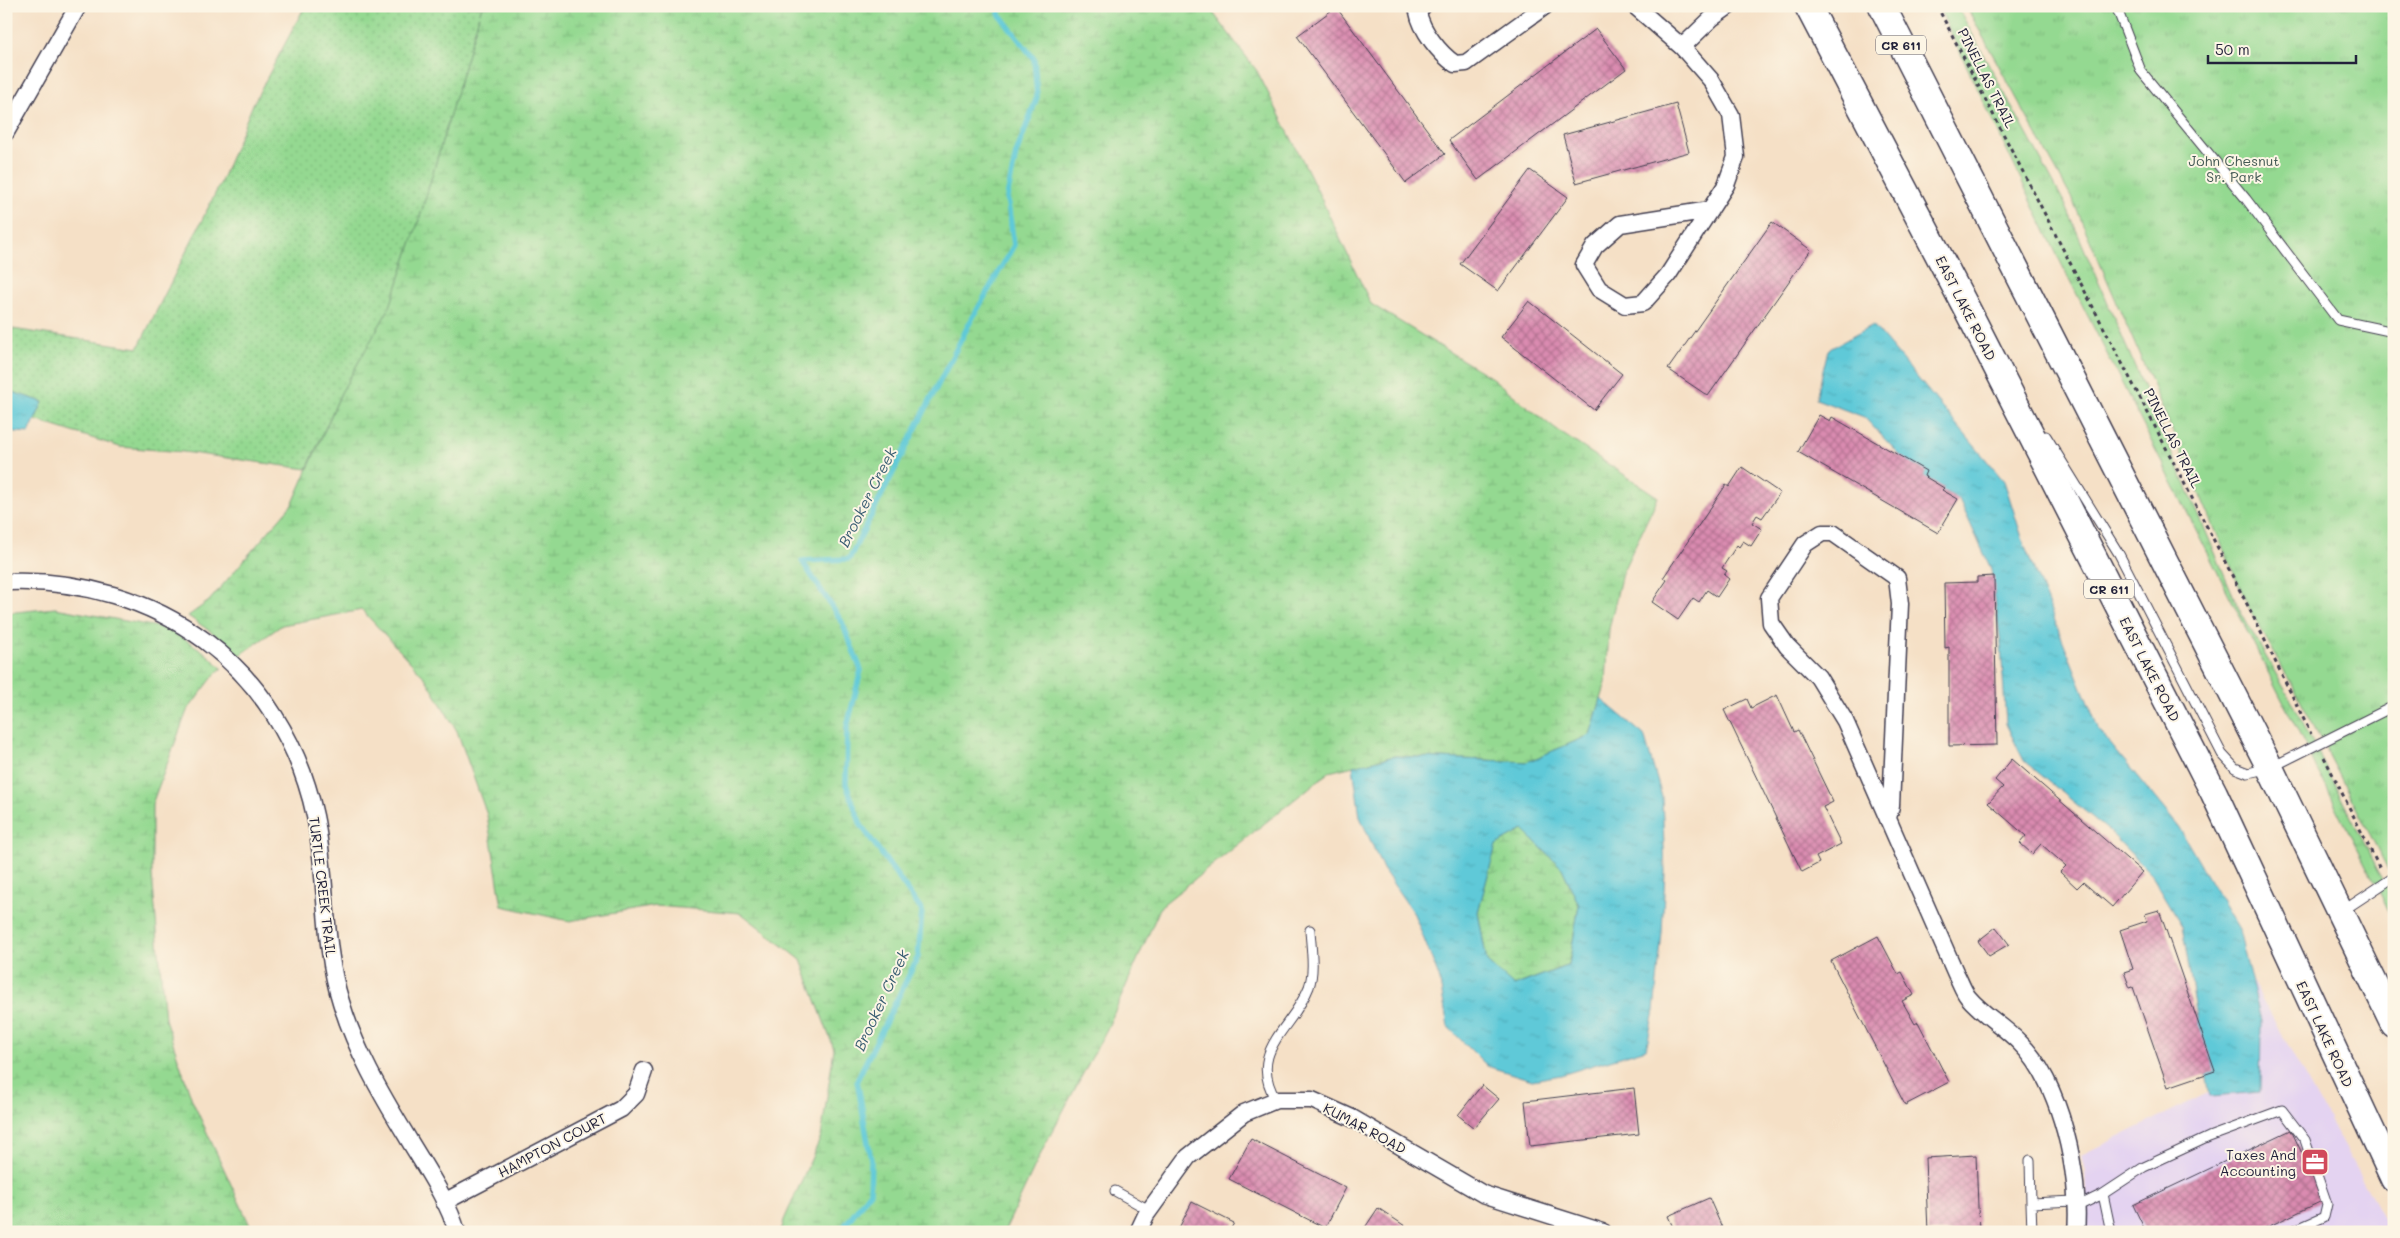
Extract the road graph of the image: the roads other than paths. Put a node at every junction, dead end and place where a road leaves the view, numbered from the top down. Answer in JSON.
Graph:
{"nodes":[{"id":1,"x":78,"y":6,"type":"edge"},
{"id":2,"x":1423,"y":6,"type":"edge"},
{"id":3,"x":1545,"y":6,"type":"edge"},
{"id":4,"x":1634,"y":6,"type":"edge"},
{"id":5,"x":1729,"y":6,"type":"edge"},
{"id":6,"x":1808,"y":6,"type":"edge"},
{"id":7,"x":1882,"y":6,"type":"edge"},
{"id":8,"x":2116,"y":6,"type":"edge"},
{"id":9,"x":1682,"y":47,"type":"junction"},
{"id":10,"x":6,"y":132,"type":"edge"},
{"id":11,"x":1710,"y":210,"type":"junction"},
{"id":12,"x":1969,"y":313,"type":"junction"},
{"id":13,"x":2394,"y":332,"type":"edge"},
{"id":14,"x":2031,"y":413,"type":"dead end"},
{"id":15,"x":2041,"y":429,"type":"dead end"},
{"id":16,"x":6,"y":582,"type":"edge"},
{"id":17,"x":2394,"y":706,"type":"edge"},
{"id":18,"x":2270,"y":768,"type":"junction"},
{"id":19,"x":1888,"y":818,"type":"junction"},
{"id":20,"x":2390,"y":879,"type":"edge"},
{"id":21,"x":2341,"y":912,"type":"junction"},
{"id":22,"x":1310,"y":930,"type":"dead end"},
{"id":23,"x":2394,"y":1024,"type":"edge"},
{"id":24,"x":644,"y":1071,"type":"dead end"},
{"id":25,"x":1276,"y":1100,"type":"junction"},
{"id":26,"x":2030,"y":1160,"type":"dead end"},
{"id":27,"x":2394,"y":1179,"type":"edge"},
{"id":28,"x":1115,"y":1192,"type":"dead end"},
{"id":29,"x":2103,"y":1194,"type":"junction"},
{"id":30,"x":444,"y":1202,"type":"junction"},
{"id":31,"x":2031,"y":1203,"type":"junction"},
{"id":32,"x":2076,"y":1204,"type":"junction"},
{"id":33,"x":1149,"y":1210,"type":"junction"},
{"id":34,"x":457,"y":1232,"type":"edge"},
{"id":35,"x":1138,"y":1232,"type":"edge"},
{"id":36,"x":1603,"y":1232,"type":"edge"},
{"id":37,"x":2032,"y":1232,"type":"edge"},
{"id":38,"x":2076,"y":1232,"type":"edge"},
{"id":39,"x":2111,"y":1232,"type":"edge"},
{"id":40,"x":2290,"y":1232,"type":"edge"}],
"edges":[{"from":1,"to":10,"type":"street"},
{"from":2,"to":3,"type":"street"},
{"from":4,"to":9,"type":"street"},
{"from":5,"to":9,"type":"street"},
{"from":6,"to":12,"type":"main road","name":"EAST LAKE ROAD","number":"CR 611"},
{"from":7,"to":18,"type":"main road","number":"CR 611"},
{"from":8,"to":13,"type":"lane"},
{"from":9,"to":11,"type":"street"},
{"from":11,"to":11,"type":"street"},
{"from":12,"to":14,"type":"lane"},
{"from":12,"to":27,"type":"main road","name":"EAST LAKE ROAD","number":"CR 611"},
{"from":15,"to":18,"type":"lane"},
{"from":16,"to":30,"type":"street","name":"TURTLE CREEK TRAIL"},
{"from":17,"to":18,"type":"lane"},
{"from":18,"to":21,"type":"main road","number":"CR 611"},
{"from":19,"to":19,"type":"street"},
{"from":19,"to":32,"type":"street"},
{"from":20,"to":21,"type":"lane"},
{"from":21,"to":23,"type":"main road","number":"CR 611"},
{"from":22,"to":25,"type":"lane"},
{"from":24,"to":30,"type":"street","name":"HAMPTON COURT"},
{"from":25,"to":33,"type":"street","name":"KUMAR ROAD"},
{"from":25,"to":36,"type":"street","name":"KUMAR ROAD"},
{"from":26,"to":31,"type":"lane"},
{"from":28,"to":33,"type":"lane"},
{"from":29,"to":32,"type":"lane"},
{"from":29,"to":39,"type":"lane"},
{"from":29,"to":40,"type":"lane"},
{"from":30,"to":34,"type":"street","name":"TURTLE CREEK TRAIL"},
{"from":31,"to":32,"type":"lane"},
{"from":31,"to":37,"type":"lane"},
{"from":32,"to":38,"type":"street"},
{"from":33,"to":35,"type":"street","name":"KUMAR ROAD"}]}
